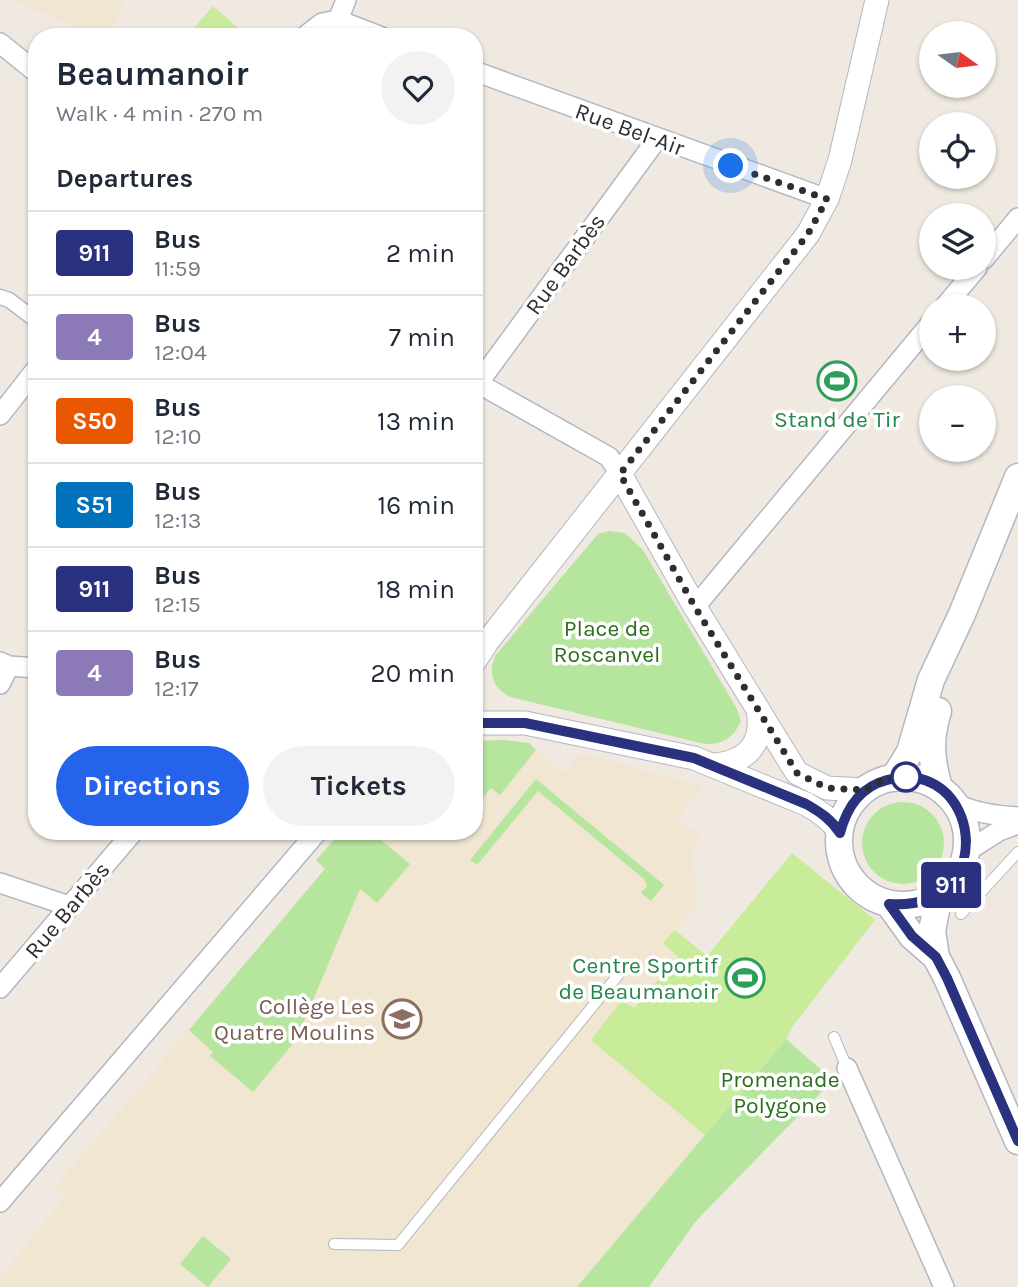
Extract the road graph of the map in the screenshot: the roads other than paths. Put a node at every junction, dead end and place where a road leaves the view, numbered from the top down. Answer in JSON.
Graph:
{"nodes":[{"id":1,"x":346,"y":0,"type":"edge"},
{"id":2,"x":877,"y":0,"type":"edge"},
{"id":3,"x":338,"y":20,"type":"junction"},
{"id":4,"x":316,"y":28,"type":"edge"},
{"id":5,"x":359,"y":28,"type":"edge"},
{"id":6,"x":0,"y":43,"type":"edge"},
{"id":7,"x":28,"y":66,"type":"edge"},
{"id":8,"x":483,"y":74,"type":"edge"},
{"id":9,"x":657,"y":139,"type":"junction"},
{"id":10,"x":827,"y":199,"type":"junction"},
{"id":11,"x":1018,"y":218,"type":"edge"},
{"id":12,"x":996,"y":245,"type":"edge"},
{"id":13,"x":966,"y":280,"type":"edge"},
{"id":14,"x":955,"y":294,"type":"edge"},
{"id":15,"x":0,"y":297,"type":"edge"},
{"id":16,"x":28,"y":314,"type":"edge"},
{"id":17,"x":919,"y":337,"type":"edge"},
{"id":18,"x":483,"y":375,"type":"edge"},
{"id":19,"x":28,"y":379,"type":"edge"},
{"id":20,"x":483,"y":388,"type":"edge"},
{"id":21,"x":0,"y":415,"type":"edge"},
{"id":22,"x":620,"y":474,"type":"junction"},
{"id":23,"x":1018,"y":477,"type":"edge"},
{"id":24,"x":695,"y":607,"type":"junction"},
{"id":25,"x":962,"y":614,"type":"junction"},
{"id":26,"x":483,"y":648,"type":"edge"},
{"id":27,"x":5,"y":664,"type":"edge"},
{"id":28,"x":28,"y":667,"type":"edge"},
{"id":29,"x":0,"y":684,"type":"edge"},
{"id":30,"x":751,"y":698,"type":"junction"},
{"id":31,"x":483,"y":723,"type":"edge"},
{"id":32,"x":714,"y":765,"type":"junction"},
{"id":33,"x":894,"y":778,"type":"junction"},
{"id":34,"x":865,"y":790,"type":"junction"},
{"id":35,"x":947,"y":796,"type":"junction"},
{"id":36,"x":1018,"y":817,"type":"edge"},
{"id":37,"x":1018,"y":824,"type":"edge"},
{"id":38,"x":840,"y":833,"type":"junction"},
{"id":39,"x":126,"y":840,"type":"edge"},
{"id":40,"x":310,"y":840,"type":"edge"},
{"id":41,"x":967,"y":852,"type":"junction"},
{"id":42,"x":1018,"y":852,"type":"edge"},
{"id":43,"x":0,"y":883,"type":"edge"},
{"id":44,"x":939,"y":895,"type":"junction"},
{"id":45,"x":889,"y":904,"type":"junction"},
{"id":46,"x":69,"y":906,"type":"junction"},
{"id":47,"x":961,"y":914,"type":"dead end"},
{"id":48,"x":936,"y":957,"type":"junction"},
{"id":49,"x":619,"y":974,"type":"dead end"},
{"id":50,"x":0,"y":989,"type":"edge"},
{"id":51,"x":834,"y":1037,"type":"dead end"},
{"id":52,"x":847,"y":1068,"type":"joint"},
{"id":53,"x":1018,"y":1141,"type":"edge"},
{"id":54,"x":0,"y":1202,"type":"edge"},
{"id":55,"x":334,"y":1244,"type":"dead end"},
{"id":56,"x":944,"y":1287,"type":"edge"}],
"edges":[{"from":1,"to":3,"type":"street"},
{"from":2,"to":10,"type":"street"},
{"from":3,"to":4,"type":"street"},
{"from":3,"to":5,"type":"street"},
{"from":6,"to":7,"type":"street"},
{"from":8,"to":9,"type":"street","name":"Rue Bel-Air"},
{"from":9,"to":10,"type":"street","name":"Rue Bel-Air"},
{"from":9,"to":18,"type":"street","name":"Rue Barbès"},
{"from":10,"to":22,"type":"street"},
{"from":11,"to":12,"type":"street"},
{"from":13,"to":14,"type":"street"},
{"from":15,"to":16,"type":"street"},
{"from":17,"to":24,"type":"street"},
{"from":19,"to":21,"type":"street"},
{"from":20,"to":22,"type":"street"},
{"from":22,"to":24,"type":"street"},
{"from":22,"to":26,"type":"street"},
{"from":23,"to":25,"type":"main road"},
{"from":24,"to":30,"type":"street"},
{"from":25,"to":33,"type":"main road"},
{"from":25,"to":35,"type":"main road"},
{"from":27,"to":28,"type":"street"},
{"from":27,"to":29,"type":"street"},
{"from":30,"to":32,"type":"street"},
{"from":30,"to":34,"type":"street"},
{"from":31,"to":32,"type":"street"},
{"from":32,"to":38,"type":"street"},
{"from":33,"to":34,"type":"main road"},
{"from":33,"to":35,"type":"main road"},
{"from":34,"to":38,"type":"main road"},
{"from":35,"to":36,"type":"street"},
{"from":35,"to":41,"type":"main road"},
{"from":37,"to":41,"type":"street"},
{"from":38,"to":45,"type":"main road"},
{"from":39,"to":46,"type":"street","name":"Rue Barbès"},
{"from":40,"to":54,"type":"street"},
{"from":41,"to":44,"type":"main road"},
{"from":42,"to":47,"type":"lane"},
{"from":43,"to":46,"type":"street"},
{"from":44,"to":45,"type":"main road"},
{"from":44,"to":48,"type":"main road"},
{"from":45,"to":48,"type":"main road"},
{"from":46,"to":50,"type":"street","name":"Rue Barbès"},
{"from":48,"to":53,"type":"main road"},
{"from":49,"to":55,"type":"lane"},
{"from":51,"to":52,"type":"lane"},
{"from":52,"to":56,"type":"street"}]}
